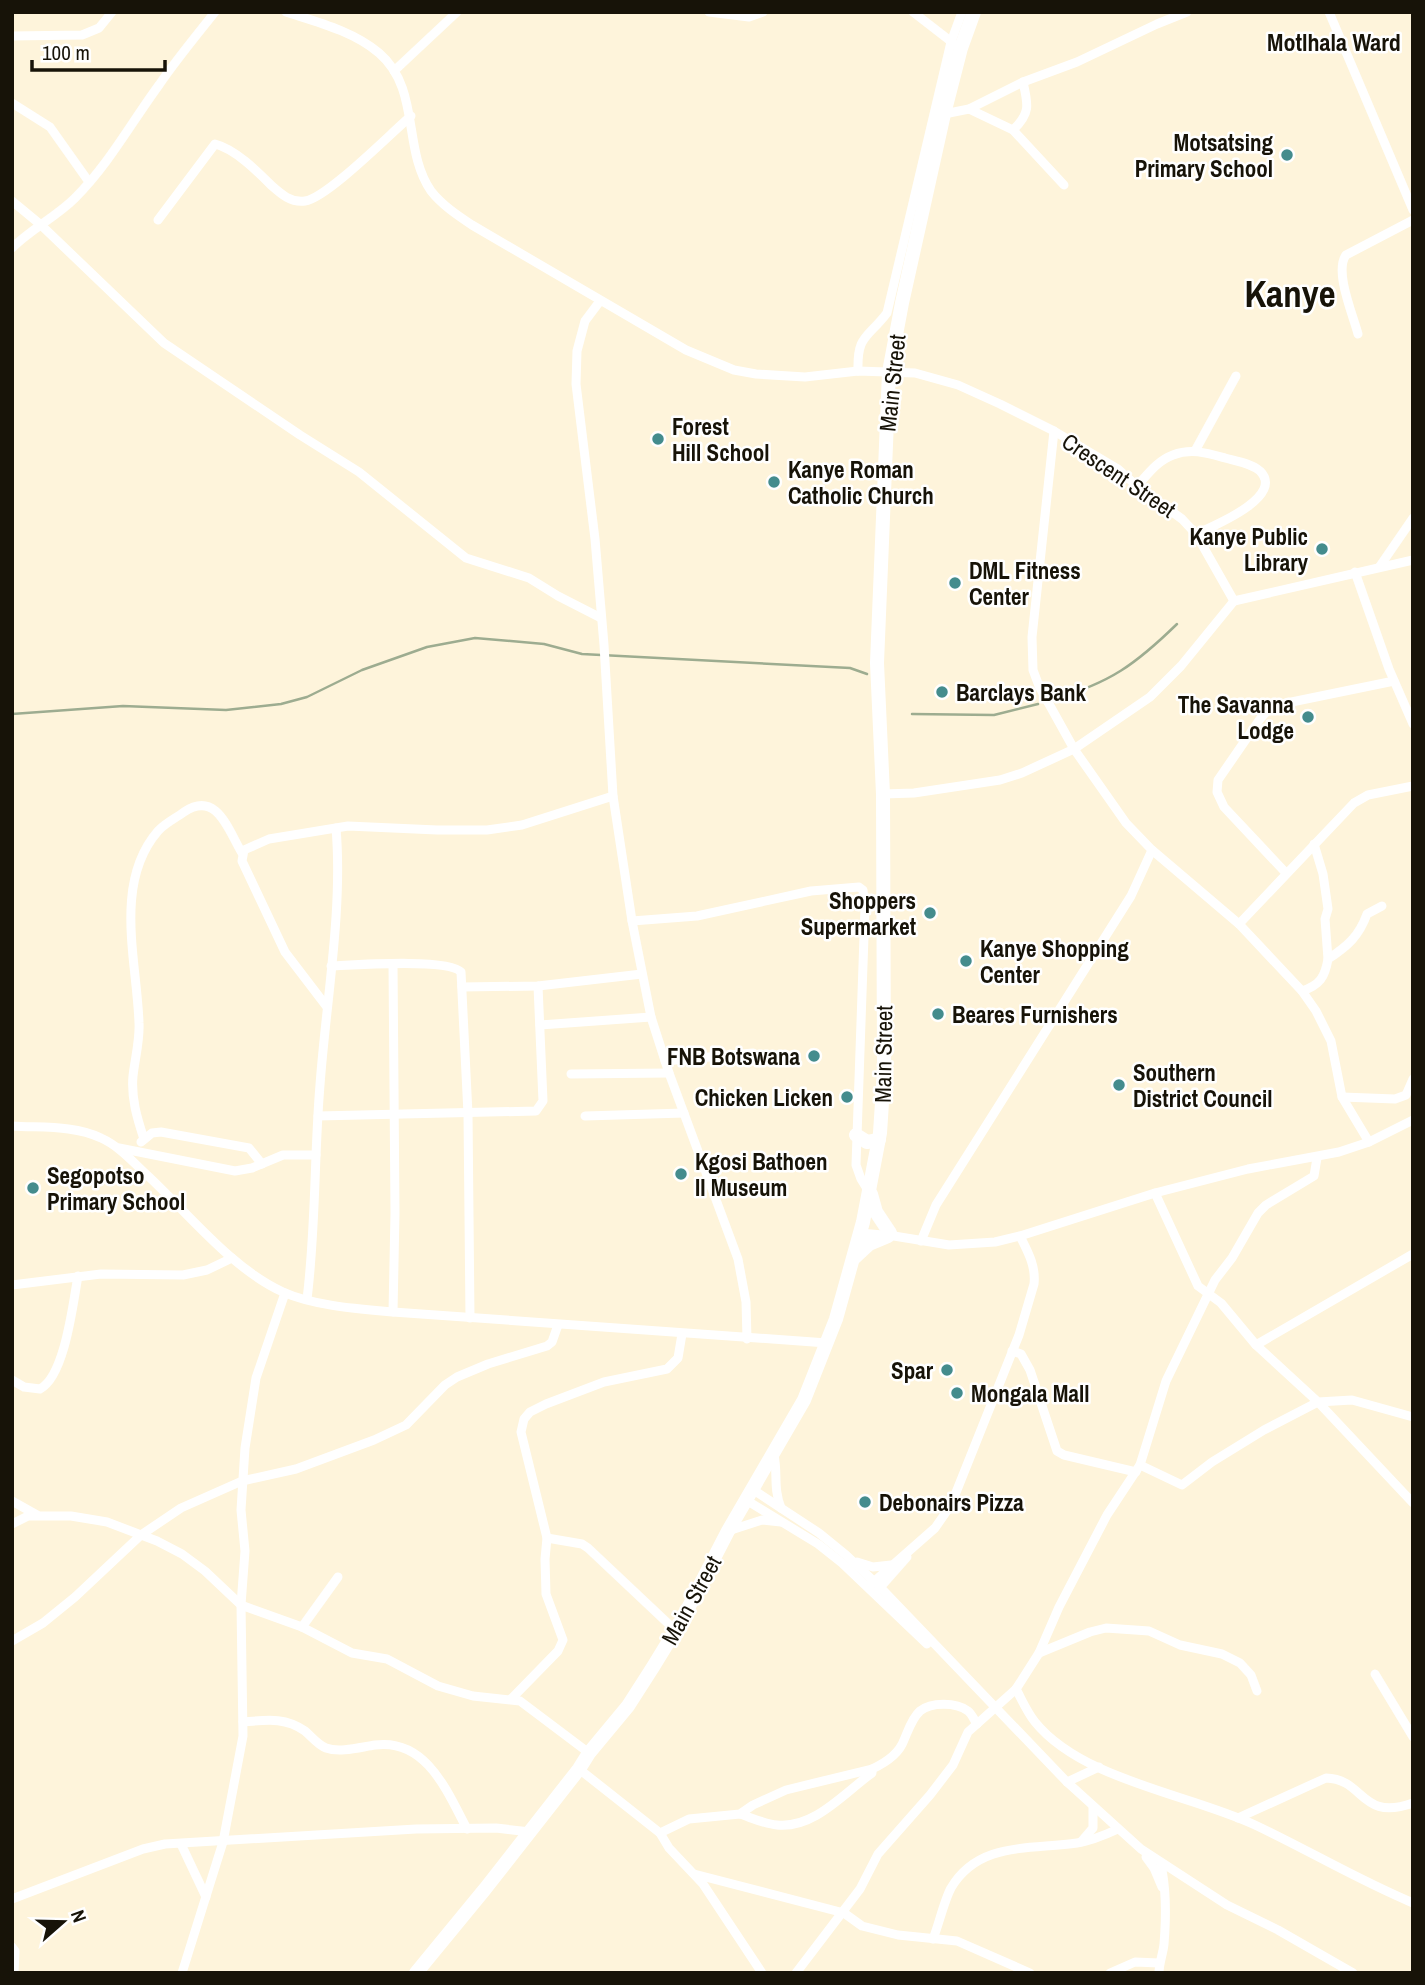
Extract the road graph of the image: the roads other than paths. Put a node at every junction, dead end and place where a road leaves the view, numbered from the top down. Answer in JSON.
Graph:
{"nodes":[{"id":1,"x":112,"y":12,"type":"edge"},
{"id":2,"x":215,"y":12,"type":"edge"},
{"id":3,"x":286,"y":12,"type":"edge"},
{"id":4,"x":457,"y":12,"type":"edge"},
{"id":5,"x":709,"y":12,"type":"edge"},
{"id":6,"x":763,"y":12,"type":"edge"},
{"id":7,"x":913,"y":12,"type":"edge"},
{"id":8,"x":962,"y":12,"type":"edge"},
{"id":9,"x":974,"y":12,"type":"edge"},
{"id":10,"x":1187,"y":12,"type":"edge"},
{"id":11,"x":1329,"y":12,"type":"edge"},
{"id":12,"x":12,"y":36,"type":"edge"},
{"id":13,"x":956,"y":45,"type":"junction"},
{"id":14,"x":394,"y":71,"type":"junction"},
{"id":15,"x":1023,"y":82,"type":"junction"},
{"id":16,"x":12,"y":103,"type":"edge"},
{"id":17,"x":970,"y":109,"type":"junction"},
{"id":18,"x":944,"y":114,"type":"junction"},
{"id":19,"x":411,"y":116,"type":"junction"},
{"id":20,"x":1013,"y":130,"type":"junction"},
{"id":21,"x":89,"y":182,"type":"junction"},
{"id":22,"x":1064,"y":185,"type":"dead end"},
{"id":23,"x":12,"y":201,"type":"edge"},
{"id":24,"x":1413,"y":210,"type":"edge"},
{"id":25,"x":158,"y":220,"type":"dead end"},
{"id":26,"x":1413,"y":220,"type":"edge"},
{"id":27,"x":41,"y":225,"type":"junction"},
{"id":28,"x":12,"y":248,"type":"edge"},
{"id":29,"x":600,"y":301,"type":"junction"},
{"id":30,"x":1358,"y":334,"type":"dead end"},
{"id":31,"x":858,"y":371,"type":"junction"},
{"id":32,"x":889,"y":372,"type":"junction"},
{"id":33,"x":1236,"y":376,"type":"dead end"},
{"id":34,"x":1054,"y":431,"type":"junction"},
{"id":35,"x":1195,"y":451,"type":"junction"},
{"id":36,"x":1137,"y":486,"type":"junction"},
{"id":37,"x":1413,"y":518,"type":"edge"},
{"id":38,"x":1196,"y":534,"type":"junction"},
{"id":39,"x":1413,"y":559,"type":"edge"},
{"id":40,"x":1380,"y":566,"type":"junction"},
{"id":41,"x":1355,"y":572,"type":"junction"},
{"id":42,"x":1234,"y":601,"type":"junction"},
{"id":43,"x":601,"y":618,"type":"junction"},
{"id":44,"x":1394,"y":681,"type":"junction"},
{"id":45,"x":1413,"y":724,"type":"edge"},
{"id":46,"x":1074,"y":749,"type":"junction"},
{"id":47,"x":1413,"y":786,"type":"edge"},
{"id":48,"x":883,"y":794,"type":"junction"},
{"id":49,"x":612,"y":796,"type":"junction"},
{"id":50,"x":335,"y":828,"type":"junction"},
{"id":51,"x":1314,"y":844,"type":"junction"},
{"id":52,"x":1152,"y":849,"type":"junction"},
{"id":53,"x":242,"y":853,"type":"junction"},
{"id":54,"x":1286,"y":873,"type":"junction"},
{"id":55,"x":1382,"y":906,"type":"dead end"},
{"id":56,"x":632,"y":921,"type":"junction"},
{"id":57,"x":1239,"y":924,"type":"junction"},
{"id":58,"x":1328,"y":959,"type":"junction"},
{"id":59,"x":393,"y":964,"type":"junction"},
{"id":60,"x":331,"y":966,"type":"junction"},
{"id":61,"x":642,"y":974,"type":"junction"},
{"id":62,"x":538,"y":986,"type":"junction"},
{"id":63,"x":462,"y":987,"type":"junction"},
{"id":64,"x":1302,"y":991,"type":"junction"},
{"id":65,"x":327,"y":1007,"type":"junction"},
{"id":66,"x":651,"y":1017,"type":"junction"},
{"id":67,"x":540,"y":1025,"type":"junction"},
{"id":68,"x":753,"y":1053,"type":"dead end"},
{"id":69,"x":665,"y":1061,"type":"junction"},
{"id":70,"x":571,"y":1073,"type":"dead end"},
{"id":71,"x":669,"y":1073,"type":"junction"},
{"id":72,"x":1413,"y":1079,"type":"edge"},
{"id":73,"x":1342,"y":1097,"type":"junction"},
{"id":74,"x":684,"y":1113,"type":"junction"},
{"id":75,"x":468,"y":1114,"type":"junction"},
{"id":76,"x":394,"y":1115,"type":"junction"},
{"id":77,"x":318,"y":1116,"type":"junction"},
{"id":78,"x":585,"y":1116,"type":"dead end"},
{"id":79,"x":1413,"y":1121,"type":"edge"},
{"id":80,"x":12,"y":1126,"type":"edge"},
{"id":81,"x":856,"y":1135,"type":"junction"},
{"id":82,"x":144,"y":1139,"type":"junction"},
{"id":83,"x":879,"y":1140,"type":"junction"},
{"id":84,"x":1369,"y":1142,"type":"junction"},
{"id":85,"x":118,"y":1148,"type":"junction"},
{"id":86,"x":133,"y":1151,"type":"junction"},
{"id":87,"x":316,"y":1155,"type":"junction"},
{"id":88,"x":1317,"y":1158,"type":"junction"},
{"id":89,"x":262,"y":1164,"type":"junction"},
{"id":90,"x":870,"y":1187,"type":"junction"},
{"id":91,"x":1155,"y":1193,"type":"junction"},
{"id":92,"x":862,"y":1228,"type":"junction"},
{"id":93,"x":891,"y":1235,"type":"junction"},
{"id":94,"x":1020,"y":1236,"type":"junction"},
{"id":95,"x":921,"y":1241,"type":"junction"},
{"id":96,"x":1413,"y":1254,"type":"edge"},
{"id":97,"x":232,"y":1258,"type":"junction"},
{"id":98,"x":853,"y":1260,"type":"junction"},
{"id":99,"x":78,"y":1276,"type":"junction"},
{"id":100,"x":12,"y":1285,"type":"edge"},
{"id":101,"x":285,"y":1293,"type":"junction"},
{"id":102,"x":1209,"y":1293,"type":"junction"},
{"id":103,"x":307,"y":1299,"type":"junction"},
{"id":104,"x":393,"y":1312,"type":"junction"},
{"id":105,"x":470,"y":1318,"type":"junction"},
{"id":106,"x":558,"y":1325,"type":"junction"},
{"id":107,"x":682,"y":1334,"type":"junction"},
{"id":108,"x":747,"y":1339,"type":"junction"},
{"id":109,"x":827,"y":1343,"type":"junction"},
{"id":110,"x":1256,"y":1345,"type":"junction"},
{"id":111,"x":1012,"y":1351,"type":"junction"},
{"id":112,"x":12,"y":1380,"type":"edge"},
{"id":113,"x":1318,"y":1402,"type":"junction"},
{"id":114,"x":1413,"y":1417,"type":"edge"},
{"id":115,"x":774,"y":1455,"type":"junction"},
{"id":116,"x":1138,"y":1469,"type":"junction"},
{"id":117,"x":242,"y":1481,"type":"junction"},
{"id":118,"x":749,"y":1494,"type":"junction"},
{"id":119,"x":12,"y":1501,"type":"edge"},
{"id":120,"x":1413,"y":1503,"type":"edge"},
{"id":121,"x":782,"y":1509,"type":"junction"},
{"id":122,"x":37,"y":1515,"type":"junction"},
{"id":123,"x":783,"y":1522,"type":"junction"},
{"id":124,"x":12,"y":1524,"type":"edge"},
{"id":125,"x":728,"y":1531,"type":"junction"},
{"id":126,"x":141,"y":1535,"type":"junction"},
{"id":127,"x":547,"y":1538,"type":"junction"},
{"id":128,"x":852,"y":1560,"type":"junction"},
{"id":129,"x":892,"y":1569,"type":"junction"},
{"id":130,"x":338,"y":1577,"type":"dead end"},
{"id":131,"x":875,"y":1587,"type":"junction"},
{"id":132,"x":241,"y":1605,"type":"junction"},
{"id":133,"x":902,"y":1611,"type":"junction"},
{"id":134,"x":302,"y":1627,"type":"junction"},
{"id":135,"x":675,"y":1630,"type":"junction"},
{"id":136,"x":12,"y":1642,"type":"edge"},
{"id":137,"x":1039,"y":1653,"type":"junction"},
{"id":138,"x":1375,"y":1674,"type":"dead end"},
{"id":139,"x":971,"y":1682,"type":"junction"},
{"id":140,"x":1016,"y":1689,"type":"junction"},
{"id":141,"x":1257,"y":1691,"type":"dead end"},
{"id":142,"x":511,"y":1699,"type":"junction"},
{"id":143,"x":996,"y":1708,"type":"junction"},
{"id":144,"x":243,"y":1722,"type":"junction"},
{"id":145,"x":977,"y":1724,"type":"junction"},
{"id":146,"x":1413,"y":1737,"type":"edge"},
{"id":147,"x":589,"y":1753,"type":"junction"},
{"id":148,"x":1099,"y":1767,"type":"junction"},
{"id":149,"x":579,"y":1769,"type":"junction"},
{"id":150,"x":872,"y":1769,"type":"junction"},
{"id":151,"x":1067,"y":1782,"type":"junction"},
{"id":152,"x":1413,"y":1803,"type":"edge"},
{"id":153,"x":1093,"y":1807,"type":"junction"},
{"id":154,"x":740,"y":1814,"type":"junction"},
{"id":155,"x":1238,"y":1818,"type":"junction"},
{"id":156,"x":467,"y":1829,"type":"junction"},
{"id":157,"x":1118,"y":1829,"type":"junction"},
{"id":158,"x":530,"y":1832,"type":"junction"},
{"id":159,"x":660,"y":1833,"type":"junction"},
{"id":160,"x":223,"y":1842,"type":"junction"},
{"id":161,"x":1080,"y":1843,"type":"junction"},
{"id":162,"x":181,"y":1844,"type":"junction"},
{"id":163,"x":1140,"y":1849,"type":"junction"},
{"id":164,"x":1161,"y":1864,"type":"junction"},
{"id":165,"x":694,"y":1874,"type":"junction"},
{"id":166,"x":1163,"y":1889,"type":"junction"},
{"id":167,"x":206,"y":1898,"type":"junction"},
{"id":168,"x":12,"y":1899,"type":"edge"},
{"id":169,"x":1413,"y":1903,"type":"edge"},
{"id":170,"x":844,"y":1913,"type":"junction"},
{"id":171,"x":933,"y":1939,"type":"junction"},
{"id":172,"x":13,"y":1950,"type":"edge"},
{"id":173,"x":1159,"y":1968,"type":"edge"},
{"id":174,"x":1007,"y":1969,"type":"edge"},
{"id":175,"x":15,"y":1973,"type":"edge"},
{"id":176,"x":182,"y":1973,"type":"edge"},
{"id":177,"x":416,"y":1973,"type":"edge"},
{"id":178,"x":762,"y":1973,"type":"edge"},
{"id":179,"x":796,"y":1973,"type":"edge"},
{"id":180,"x":1030,"y":1973,"type":"edge"},
{"id":181,"x":1110,"y":1973,"type":"edge"},
{"id":182,"x":1353,"y":1973,"type":"edge"}],
"edges":[{"from":1,"to":12,"type":"street"},
{"from":2,"to":21,"type":"street"},
{"from":3,"to":14,"type":"street"},
{"from":4,"to":14,"type":"street"},
{"from":5,"to":6,"type":"street"},
{"from":7,"to":13,"type":"street"},
{"from":8,"to":13,"type":"street"},
{"from":9,"to":13,"type":"highway","name":"Main Street"},
{"from":10,"to":15,"type":"street"},
{"from":11,"to":24,"type":"street"},
{"from":13,"to":18,"type":"highway","name":"Main Street"},
{"from":13,"to":31,"type":"street"},
{"from":14,"to":19,"type":"street","name":"Crescent Street"},
{"from":15,"to":17,"type":"street"},
{"from":15,"to":20,"type":"street"},
{"from":16,"to":21,"type":"street"},
{"from":17,"to":18,"type":"street"},
{"from":17,"to":20,"type":"street"},
{"from":18,"to":32,"type":"highway","name":"Main Street"},
{"from":19,"to":25,"type":"street"},
{"from":19,"to":29,"type":"street","name":"Crescent Street"},
{"from":20,"to":22,"type":"street"},
{"from":21,"to":27,"type":"street"},
{"from":23,"to":27,"type":"street"},
{"from":26,"to":30,"type":"street"},
{"from":27,"to":28,"type":"street"},
{"from":27,"to":43,"type":"street"},
{"from":29,"to":31,"type":"street","name":"Crescent Street"},
{"from":29,"to":43,"type":"street"},
{"from":31,"to":32,"type":"street","name":"Crescent Street"},
{"from":32,"to":34,"type":"street","name":"Crescent Street"},
{"from":32,"to":48,"type":"highway","name":"Main Street"},
{"from":33,"to":35,"type":"street"},
{"from":34,"to":36,"type":"street","name":"Crescent Street"},
{"from":34,"to":46,"type":"street"},
{"from":35,"to":36,"type":"street"},
{"from":35,"to":38,"type":"street"},
{"from":36,"to":38,"type":"street","name":"Crescent Street"},
{"from":37,"to":40,"type":"street"},
{"from":38,"to":42,"type":"street","name":"Crescent Street"},
{"from":39,"to":40,"type":"street"},
{"from":40,"to":41,"type":"street"},
{"from":41,"to":42,"type":"street"},
{"from":41,"to":44,"type":"street"},
{"from":42,"to":46,"type":"street"},
{"from":43,"to":49,"type":"street"},
{"from":44,"to":45,"type":"street"},
{"from":44,"to":54,"type":"street"},
{"from":46,"to":48,"type":"street"},
{"from":46,"to":52,"type":"street"},
{"from":47,"to":51,"type":"street"},
{"from":48,"to":83,"type":"highway","name":"Main Street"},
{"from":49,"to":50,"type":"street"},
{"from":49,"to":56,"type":"street"},
{"from":50,"to":53,"type":"street"},
{"from":50,"to":60,"type":"street"},
{"from":51,"to":54,"type":"street"},
{"from":51,"to":58,"type":"street"},
{"from":52,"to":57,"type":"street"},
{"from":52,"to":95,"type":"street"},
{"from":53,"to":65,"type":"street"},
{"from":53,"to":82,"type":"street"},
{"from":54,"to":57,"type":"street"},
{"from":55,"to":58,"type":"street"},
{"from":56,"to":61,"type":"street"},
{"from":56,"to":81,"type":"street"},
{"from":57,"to":64,"type":"street"},
{"from":58,"to":64,"type":"street"},
{"from":59,"to":60,"type":"street"},
{"from":59,"to":63,"type":"street"},
{"from":59,"to":76,"type":"street"},
{"from":60,"to":65,"type":"street"},
{"from":61,"to":62,"type":"street"},
{"from":61,"to":66,"type":"street"},
{"from":62,"to":63,"type":"street"},
{"from":62,"to":67,"type":"street"},
{"from":63,"to":75,"type":"street"},
{"from":64,"to":73,"type":"street"},
{"from":65,"to":77,"type":"street"},
{"from":66,"to":67,"type":"street"},
{"from":66,"to":69,"type":"street"},
{"from":67,"to":75,"type":"street"},
{"from":68,"to":69,"type":"street"},
{"from":69,"to":71,"type":"street"},
{"from":70,"to":71,"type":"street"},
{"from":71,"to":74,"type":"street"},
{"from":72,"to":73,"type":"street"},
{"from":73,"to":84,"type":"street"},
{"from":74,"to":78,"type":"street"},
{"from":74,"to":108,"type":"street"},
{"from":75,"to":76,"type":"street"},
{"from":75,"to":105,"type":"street"},
{"from":76,"to":77,"type":"street"},
{"from":76,"to":104,"type":"street"},
{"from":77,"to":87,"type":"street"},
{"from":79,"to":84,"type":"street"},
{"from":80,"to":85,"type":"street"},
{"from":81,"to":83,"type":"highway"},
{"from":81,"to":90,"type":"street"},
{"from":82,"to":86,"type":"street"},
{"from":82,"to":89,"type":"street"},
{"from":83,"to":90,"type":"highway","name":"Main Street"},
{"from":84,"to":88,"type":"street"},
{"from":85,"to":86,"type":"street"},
{"from":85,"to":97,"type":"street"},
{"from":86,"to":89,"type":"street"},
{"from":87,"to":89,"type":"street"},
{"from":87,"to":103,"type":"street"},
{"from":88,"to":91,"type":"street"},
{"from":88,"to":102,"type":"street"},
{"from":90,"to":92,"type":"highway","name":"Main Street"},
{"from":90,"to":93,"type":"highway"},
{"from":91,"to":94,"type":"street"},
{"from":91,"to":102,"type":"street"},
{"from":92,"to":93,"type":"street"},
{"from":92,"to":98,"type":"highway","name":"Main Street"},
{"from":93,"to":95,"type":"street"},
{"from":93,"to":98,"type":"highway"},
{"from":94,"to":95,"type":"street"},
{"from":94,"to":111,"type":"street"},
{"from":96,"to":110,"type":"street"},
{"from":97,"to":99,"type":"street"},
{"from":97,"to":101,"type":"street"},
{"from":98,"to":109,"type":"highway","name":"Main Street"},
{"from":99,"to":100,"type":"street"},
{"from":99,"to":112,"type":"street"},
{"from":101,"to":103,"type":"street"},
{"from":101,"to":117,"type":"street"},
{"from":102,"to":110,"type":"street"},
{"from":102,"to":116,"type":"street"},
{"from":103,"to":104,"type":"street"},
{"from":104,"to":105,"type":"street"},
{"from":105,"to":106,"type":"street"},
{"from":106,"to":107,"type":"street"},
{"from":106,"to":117,"type":"street"},
{"from":107,"to":108,"type":"street"},
{"from":107,"to":127,"type":"street"},
{"from":108,"to":109,"type":"street"},
{"from":109,"to":115,"type":"highway","name":"Main Street"},
{"from":110,"to":113,"type":"street"},
{"from":111,"to":116,"type":"street"},
{"from":111,"to":129,"type":"street"},
{"from":113,"to":114,"type":"street"},
{"from":113,"to":116,"type":"street"},
{"from":113,"to":120,"type":"street"},
{"from":115,"to":118,"type":"highway","name":"Main Street"},
{"from":115,"to":121,"type":"street"},
{"from":116,"to":137,"type":"street"},
{"from":117,"to":126,"type":"street"},
{"from":117,"to":132,"type":"street"},
{"from":118,"to":121,"type":"street"},
{"from":118,"to":123,"type":"street"},
{"from":118,"to":125,"type":"highway","name":"Main Street"},
{"from":119,"to":122,"type":"street"},
{"from":121,"to":128,"type":"street"},
{"from":122,"to":124,"type":"street"},
{"from":122,"to":126,"type":"street"},
{"from":123,"to":125,"type":"street"},
{"from":123,"to":131,"type":"street"},
{"from":125,"to":135,"type":"highway","name":"Main Street"},
{"from":126,"to":132,"type":"street"},
{"from":126,"to":136,"type":"street"},
{"from":127,"to":135,"type":"street"},
{"from":127,"to":142,"type":"street"},
{"from":128,"to":129,"type":"street"},
{"from":128,"to":131,"type":"street"},
{"from":129,"to":131,"type":"street"},
{"from":129,"to":133,"type":"street"},
{"from":130,"to":134,"type":"street"},
{"from":131,"to":133,"type":"street"},
{"from":131,"to":139,"type":"street"},
{"from":132,"to":134,"type":"street"},
{"from":132,"to":144,"type":"street"},
{"from":133,"to":139,"type":"street"},
{"from":134,"to":142,"type":"street"},
{"from":135,"to":147,"type":"highway","name":"Main Street"},
{"from":137,"to":140,"type":"street"},
{"from":137,"to":141,"type":"street"},
{"from":138,"to":146,"type":"street"},
{"from":139,"to":143,"type":"street"},
{"from":140,"to":143,"type":"street"},
{"from":140,"to":148,"type":"street"},
{"from":142,"to":147,"type":"street"},
{"from":143,"to":145,"type":"street"},
{"from":143,"to":151,"type":"street"},
{"from":144,"to":156,"type":"street"},
{"from":144,"to":160,"type":"street"},
{"from":145,"to":150,"type":"street"},
{"from":145,"to":170,"type":"street"},
{"from":147,"to":149,"type":"highway","name":"Main Street"},
{"from":148,"to":151,"type":"street"},
{"from":148,"to":155,"type":"street"},
{"from":149,"to":158,"type":"highway","name":"Main Street"},
{"from":149,"to":159,"type":"street"},
{"from":150,"to":154,"type":"street"},
{"from":150,"to":154,"type":"street"},
{"from":151,"to":153,"type":"street"},
{"from":152,"to":155,"type":"street"},
{"from":153,"to":157,"type":"street"},
{"from":153,"to":161,"type":"street"},
{"from":154,"to":159,"type":"street"},
{"from":155,"to":169,"type":"street"},
{"from":156,"to":158,"type":"street"},
{"from":156,"to":160,"type":"street"},
{"from":157,"to":161,"type":"street"},
{"from":157,"to":163,"type":"street"},
{"from":158,"to":177,"type":"highway","name":"Main Street"},
{"from":159,"to":165,"type":"street"},
{"from":160,"to":162,"type":"street"},
{"from":160,"to":167,"type":"street"},
{"from":161,"to":171,"type":"street"},
{"from":162,"to":167,"type":"street"},
{"from":162,"to":168,"type":"street"},
{"from":163,"to":164,"type":"street"},
{"from":163,"to":166,"type":"street"},
{"from":164,"to":166,"type":"street"},
{"from":164,"to":182,"type":"street"},
{"from":165,"to":170,"type":"street"},
{"from":165,"to":178,"type":"street"},
{"from":166,"to":173,"type":"street"},
{"from":167,"to":176,"type":"street"},
{"from":170,"to":171,"type":"street"},
{"from":170,"to":179,"type":"street"},
{"from":171,"to":174,"type":"street"},
{"from":172,"to":175,"type":"street"},
{"from":173,"to":181,"type":"street"},
{"from":174,"to":180,"type":"street"}]}
